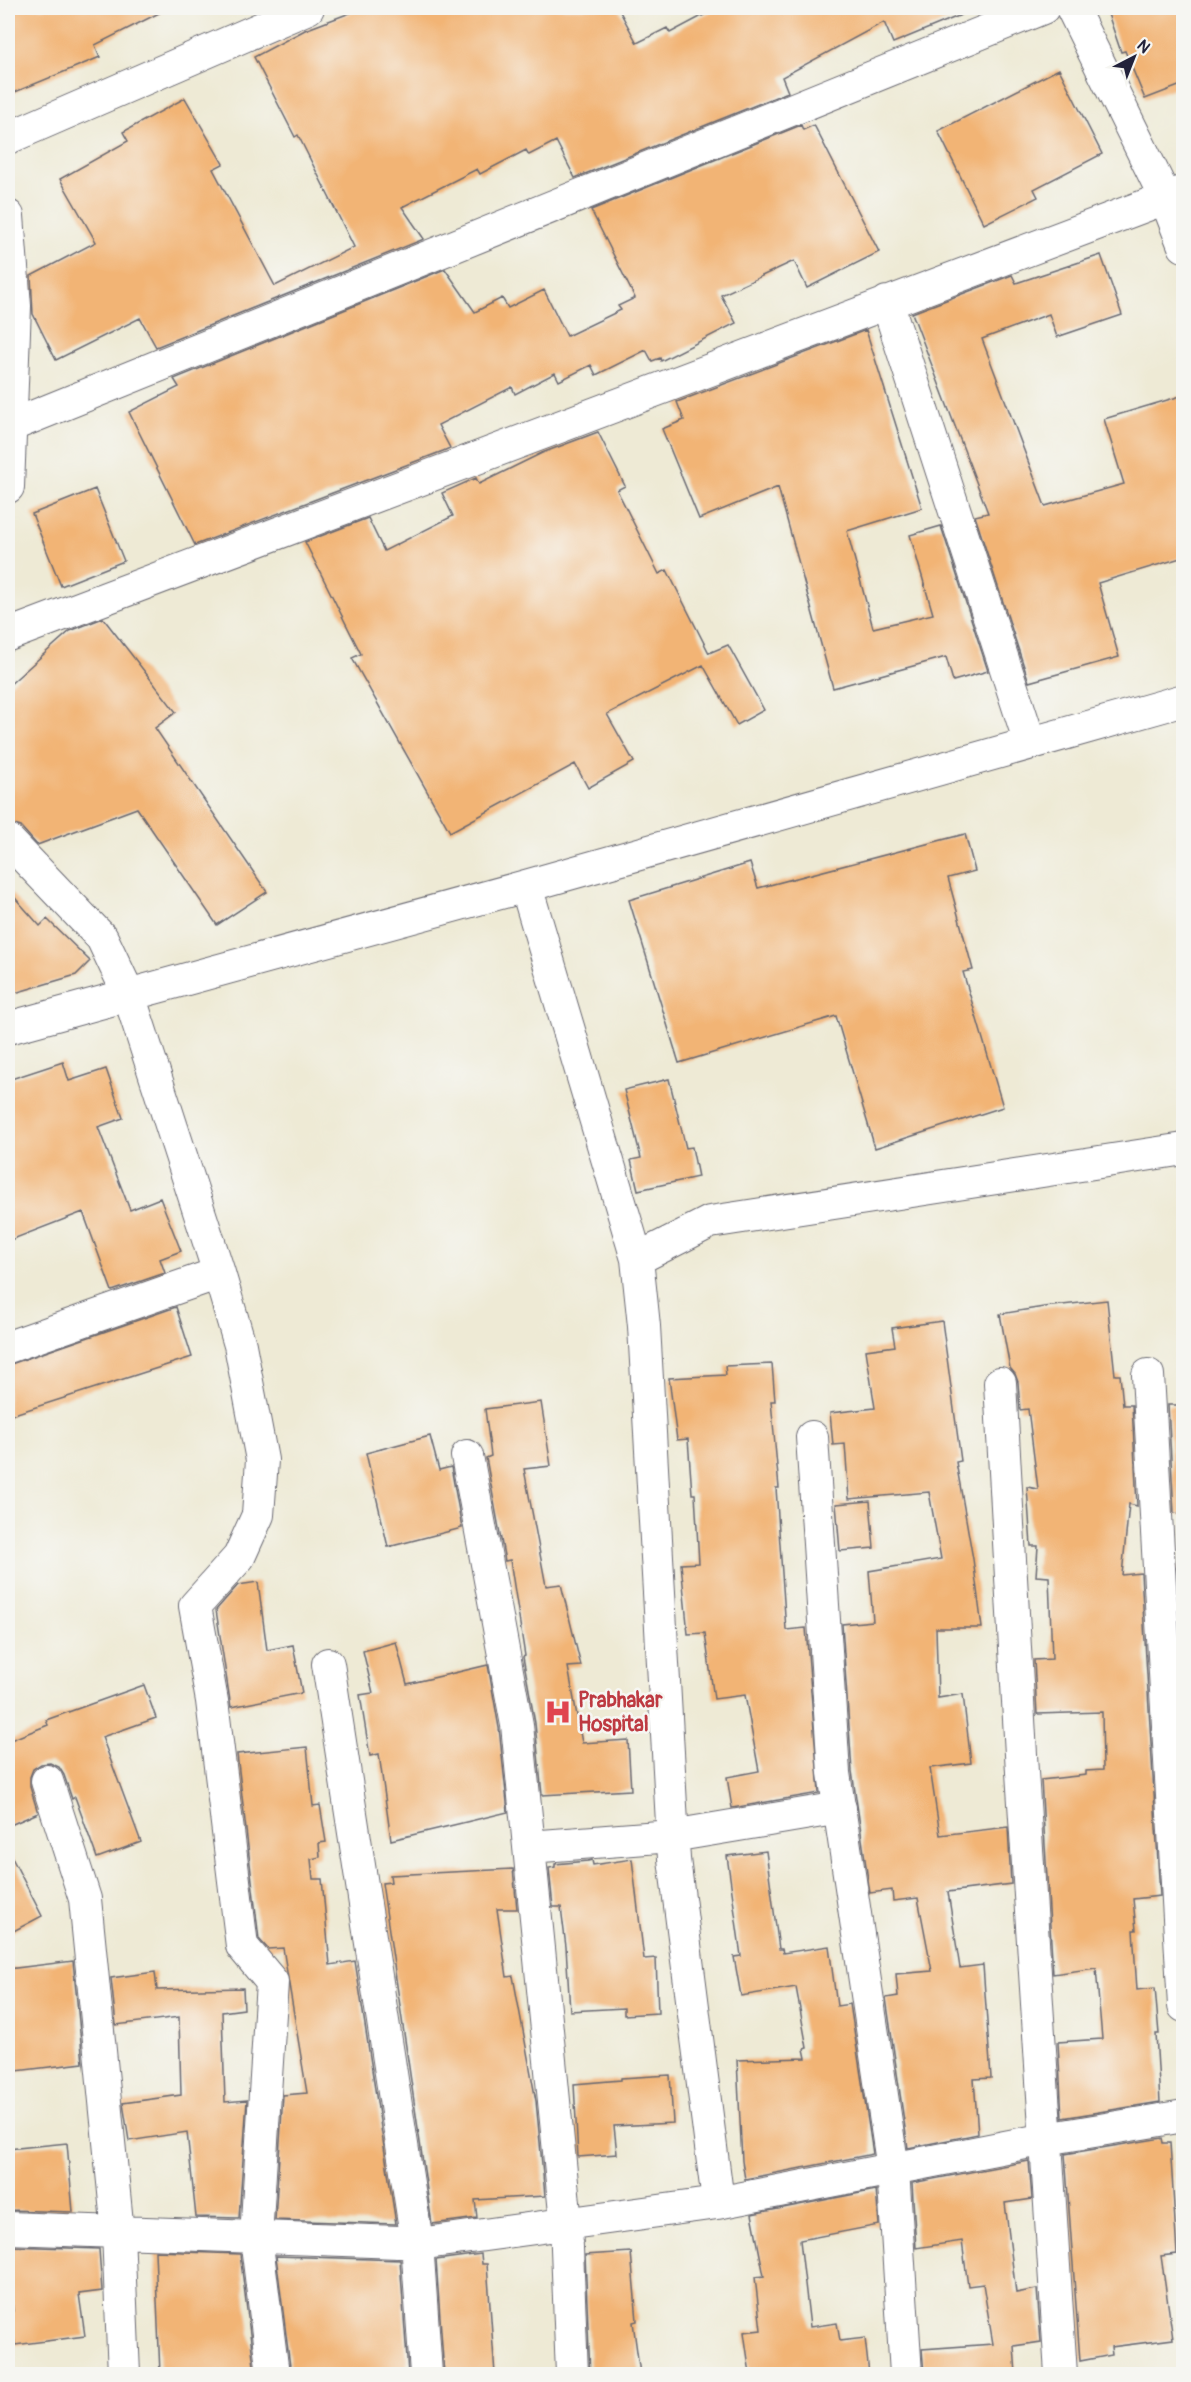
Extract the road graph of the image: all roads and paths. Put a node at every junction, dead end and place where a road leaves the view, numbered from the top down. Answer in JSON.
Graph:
{"nodes":[{"id":1,"x":309,"y":8,"type":"edge"},
{"id":2,"x":1043,"y":8,"type":"edge"},
{"id":3,"x":1072,"y":8,"type":"edge"},
{"id":4,"x":8,"y":138,"type":"edge"},
{"id":5,"x":1174,"y":194,"type":"edge"},
{"id":6,"x":8,"y":216,"type":"edge"},
{"id":7,"x":1184,"y":246,"type":"edge"},
{"id":8,"x":887,"y":302,"type":"junction"},
{"id":9,"x":10,"y":426,"type":"junction"},
{"id":10,"x":8,"y":487,"type":"edge"},
{"id":11,"x":8,"y":635,"type":"edge"},
{"id":12,"x":1184,"y":700,"type":"edge"},
{"id":13,"x":1030,"y":743,"type":"junction"},
{"id":14,"x":8,"y":840,"type":"edge"},
{"id":15,"x":526,"y":886,"type":"junction"},
{"id":16,"x":129,"y":995,"type":"junction"},
{"id":17,"x":8,"y":1028,"type":"edge"},
{"id":18,"x":1184,"y":1149,"type":"edge"},
{"id":19,"x":637,"y":1259,"type":"junction"},
{"id":20,"x":219,"y":1273,"type":"junction"},
{"id":21,"x":8,"y":1347,"type":"edge"},
{"id":22,"x":1148,"y":1375,"type":"dead end"},
{"id":23,"x":1000,"y":1383,"type":"dead end"},
{"id":24,"x":812,"y":1437,"type":"dead end"},
{"id":25,"x":467,"y":1456,"type":"dead end"},
{"id":26,"x":328,"y":1664,"type":"dead end"},
{"id":27,"x":47,"y":1781,"type":"dead end"},
{"id":28,"x":840,"y":1808,"type":"junction"},
{"id":29,"x":672,"y":1836,"type":"junction"},
{"id":30,"x":529,"y":1847,"type":"junction"},
{"id":31,"x":1184,"y":2006,"type":"edge"},
{"id":32,"x":1184,"y":2116,"type":"edge"},
{"id":33,"x":1046,"y":2139,"type":"junction"},
{"id":34,"x":893,"y":2169,"type":"junction"},
{"id":35,"x":717,"y":2203,"type":"junction"},
{"id":36,"x":566,"y":2223,"type":"junction"},
{"id":37,"x":8,"y":2228,"type":"edge"},
{"id":38,"x":118,"y":2233,"type":"junction"},
{"id":39,"x":256,"y":2237,"type":"junction"},
{"id":40,"x":417,"y":2242,"type":"junction"},
{"id":41,"x":124,"y":2374,"type":"edge"},
{"id":42,"x":273,"y":2374,"type":"edge"},
{"id":43,"x":426,"y":2374,"type":"edge"},
{"id":44,"x":572,"y":2374,"type":"edge"},
{"id":45,"x":906,"y":2374,"type":"edge"},
{"id":46,"x":1061,"y":2374,"type":"edge"}],
"edges":[{"from":1,"to":4,"type":"street"},
{"from":2,"to":9,"type":"street"},
{"from":3,"to":5,"type":"street"},
{"from":5,"to":7,"type":"street"},
{"from":5,"to":8,"type":"street"},
{"from":6,"to":9,"type":"street"},
{"from":8,"to":11,"type":"street"},
{"from":8,"to":13,"type":"street"},
{"from":9,"to":10,"type":"street"},
{"from":12,"to":13,"type":"street"},
{"from":13,"to":15,"type":"street"},
{"from":14,"to":16,"type":"street"},
{"from":15,"to":16,"type":"street"},
{"from":15,"to":19,"type":"street"},
{"from":16,"to":17,"type":"street"},
{"from":16,"to":20,"type":"street"},
{"from":18,"to":19,"type":"street"},
{"from":19,"to":29,"type":"street"},
{"from":20,"to":21,"type":"street"},
{"from":20,"to":39,"type":"street"},
{"from":22,"to":31,"type":"street"},
{"from":23,"to":33,"type":"street"},
{"from":24,"to":28,"type":"street"},
{"from":25,"to":30,"type":"street"},
{"from":26,"to":40,"type":"street"},
{"from":27,"to":38,"type":"street"},
{"from":28,"to":29,"type":"street"},
{"from":28,"to":34,"type":"street"},
{"from":29,"to":30,"type":"street"},
{"from":29,"to":35,"type":"street"},
{"from":30,"to":36,"type":"street"},
{"from":32,"to":33,"type":"street"},
{"from":33,"to":34,"type":"street"},
{"from":33,"to":46,"type":"street"},
{"from":34,"to":35,"type":"street"},
{"from":34,"to":45,"type":"street"},
{"from":35,"to":36,"type":"street"},
{"from":36,"to":40,"type":"street"},
{"from":36,"to":44,"type":"street"},
{"from":37,"to":38,"type":"street"},
{"from":38,"to":39,"type":"street"},
{"from":38,"to":41,"type":"street"},
{"from":39,"to":40,"type":"street"},
{"from":39,"to":42,"type":"street"},
{"from":40,"to":43,"type":"street"}]}
